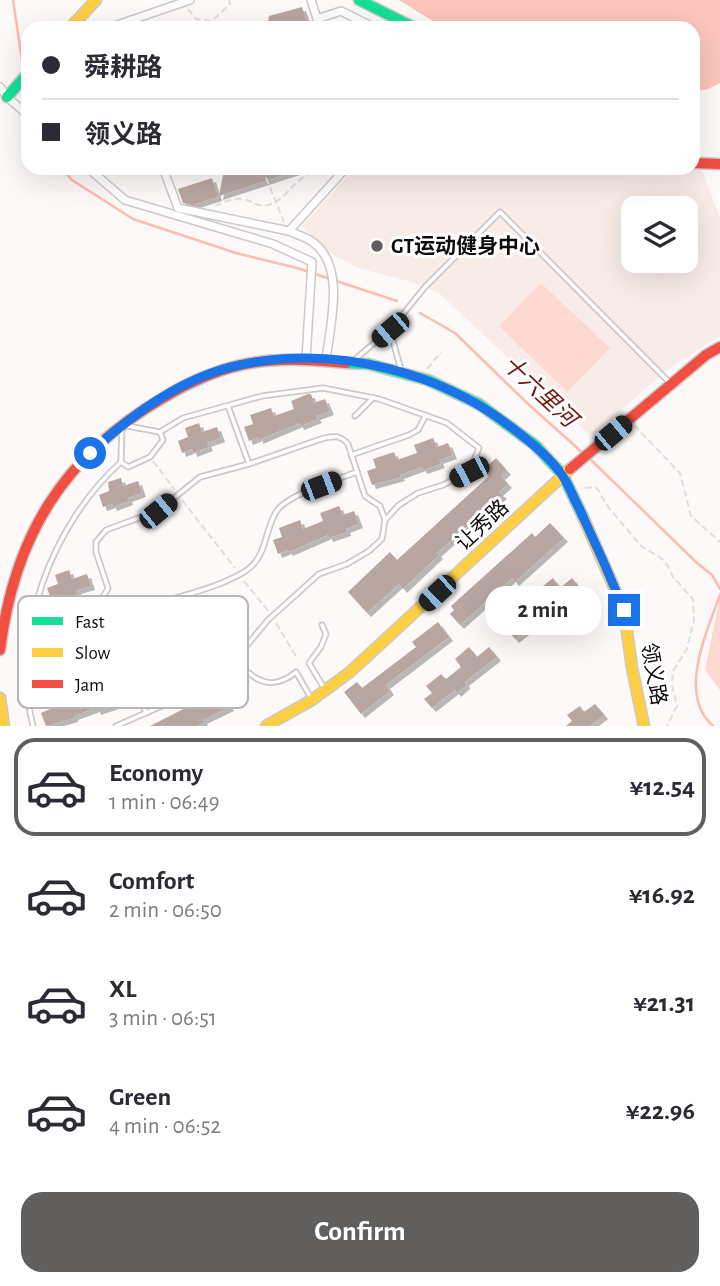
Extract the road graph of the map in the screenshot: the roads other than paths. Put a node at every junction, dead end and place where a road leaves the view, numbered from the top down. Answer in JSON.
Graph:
{"nodes":[{"id":1,"x":96,"y":0,"type":"edge"},
{"id":2,"x":311,"y":0,"type":"edge"},
{"id":3,"x":359,"y":0,"type":"edge"},
{"id":4,"x":187,"y":1,"type":"edge"},
{"id":5,"x":317,"y":19,"type":"joint"},
{"id":6,"x":76,"y":21,"type":"edge"},
{"id":7,"x":129,"y":21,"type":"edge"},
{"id":8,"x":360,"y":21,"type":"edge"},
{"id":9,"x":401,"y":21,"type":"edge"},
{"id":10,"x":21,"y":80,"type":"edge"},
{"id":11,"x":0,"y":87,"type":"edge"},
{"id":12,"x":3,"y":99,"type":"edge"},
{"id":13,"x":21,"y":111,"type":"edge"},
{"id":14,"x":700,"y":163,"type":"edge"},
{"id":15,"x":720,"y":164,"type":"edge"},
{"id":16,"x":96,"y":175,"type":"edge"},
{"id":17,"x":166,"y":175,"type":"edge"},
{"id":18,"x":340,"y":175,"type":"edge"},
{"id":19,"x":289,"y":232,"type":"junction"},
{"id":20,"x":390,"y":330,"type":"junction"},
{"id":21,"x":720,"y":347,"type":"edge"},
{"id":22,"x":306,"y":359,"type":"junction"},
{"id":23,"x":326,"y":360,"type":"junction"},
{"id":24,"x":352,"y":362,"type":"junction"},
{"id":25,"x":402,"y":372,"type":"junction"},
{"id":26,"x":671,"y":384,"type":"junction"},
{"id":27,"x":373,"y":398,"type":"junction"},
{"id":28,"x":228,"y":406,"type":"junction"},
{"id":29,"x":426,"y":415,"type":"junction"},
{"id":30,"x":355,"y":416,"type":"dead end"},
{"id":31,"x":122,"y":425,"type":"junction"},
{"id":32,"x":160,"y":432,"type":"junction"},
{"id":33,"x":351,"y":455,"type":"junction"},
{"id":34,"x":121,"y":462,"type":"junction"},
{"id":35,"x":249,"y":464,"type":"junction"},
{"id":36,"x":357,"y":472,"type":"junction"},
{"id":37,"x":562,"y":475,"type":"junction"},
{"id":38,"x":385,"y":520,"type":"junction"},
{"id":39,"x":40,"y":596,"type":"edge"},
{"id":40,"x":104,"y":596,"type":"edge"},
{"id":41,"x":182,"y":596,"type":"edge"},
{"id":42,"x":322,"y":625,"type":"dead end"},
{"id":43,"x":248,"y":644,"type":"edge"},
{"id":44,"x":0,"y":650,"type":"edge"},
{"id":45,"x":249,"y":673,"type":"dead end"},
{"id":46,"x":325,"y":690,"type":"junction"},
{"id":47,"x":0,"y":698,"type":"edge"},
{"id":48,"x":312,"y":700,"type":"junction"},
{"id":49,"x":31,"y":708,"type":"edge"},
{"id":50,"x":144,"y":708,"type":"edge"},
{"id":51,"x":157,"y":708,"type":"edge"},
{"id":52,"x":146,"y":713,"type":"junction"},
{"id":53,"x":4,"y":726,"type":"edge"},
{"id":54,"x":33,"y":726,"type":"edge"},
{"id":55,"x":116,"y":726,"type":"edge"},
{"id":56,"x":266,"y":726,"type":"edge"},
{"id":57,"x":644,"y":726,"type":"edge"}],
"edges":[{"from":1,"to":6,"type":"street"},
{"from":2,"to":5,"type":"street"},
{"from":3,"to":9,"type":"street"},
{"from":4,"to":7,"type":"street"},
{"from":5,"to":8,"type":"street"},
{"from":10,"to":12,"type":"street"},
{"from":11,"to":12,"type":"street"},
{"from":12,"to":13,"type":"street"},
{"from":14,"to":15,"type":"street"},
{"from":16,"to":22,"type":"street"},
{"from":17,"to":19,"type":"street"},
{"from":18,"to":19,"type":"street"},
{"from":19,"to":23,"type":"street"},
{"from":20,"to":24,"type":"lane"},
{"from":20,"to":25,"type":"lane"},
{"from":20,"to":26,"type":"lane"},
{"from":21,"to":26,"type":"street","name":"让秀路"},
{"from":22,"to":23,"type":"street","name":"领义路"},
{"from":22,"to":31,"type":"street","name":"领义路"},
{"from":23,"to":24,"type":"street","name":"领义路"},
{"from":24,"to":25,"type":"street","name":"领义路"},
{"from":25,"to":37,"type":"street","name":"领义路"},
{"from":26,"to":37,"type":"street","name":"让秀路"},
{"from":27,"to":28,"type":"lane"},
{"from":27,"to":29,"type":"lane"},
{"from":27,"to":30,"type":"lane"},
{"from":28,"to":32,"type":"lane"},
{"from":28,"to":35,"type":"lane"},
{"from":29,"to":33,"type":"lane"},
{"from":29,"to":38,"type":"lane"},
{"from":31,"to":32,"type":"lane"},
{"from":31,"to":34,"type":"lane"},
{"from":31,"to":44,"type":"street","name":"领义路"},
{"from":32,"to":34,"type":"lane"},
{"from":33,"to":35,"type":"lane"},
{"from":33,"to":36,"type":"lane"},
{"from":34,"to":39,"type":"lane"},
{"from":35,"to":40,"type":"lane"},
{"from":36,"to":38,"type":"lane"},
{"from":36,"to":41,"type":"lane"},
{"from":37,"to":46,"type":"street","name":"让秀路"},
{"from":37,"to":57,"type":"street","name":"领义路"},
{"from":38,"to":43,"type":"lane"},
{"from":42,"to":46,"type":"lane"},
{"from":45,"to":48,"type":"lane"},
{"from":46,"to":48,"type":"street","name":"让秀路"},
{"from":47,"to":53,"type":"street"},
{"from":48,"to":56,"type":"street","name":"让秀路"},
{"from":49,"to":54,"type":"lane"},
{"from":50,"to":52,"type":"lane"},
{"from":51,"to":52,"type":"lane"},
{"from":52,"to":55,"type":"lane"}]}
